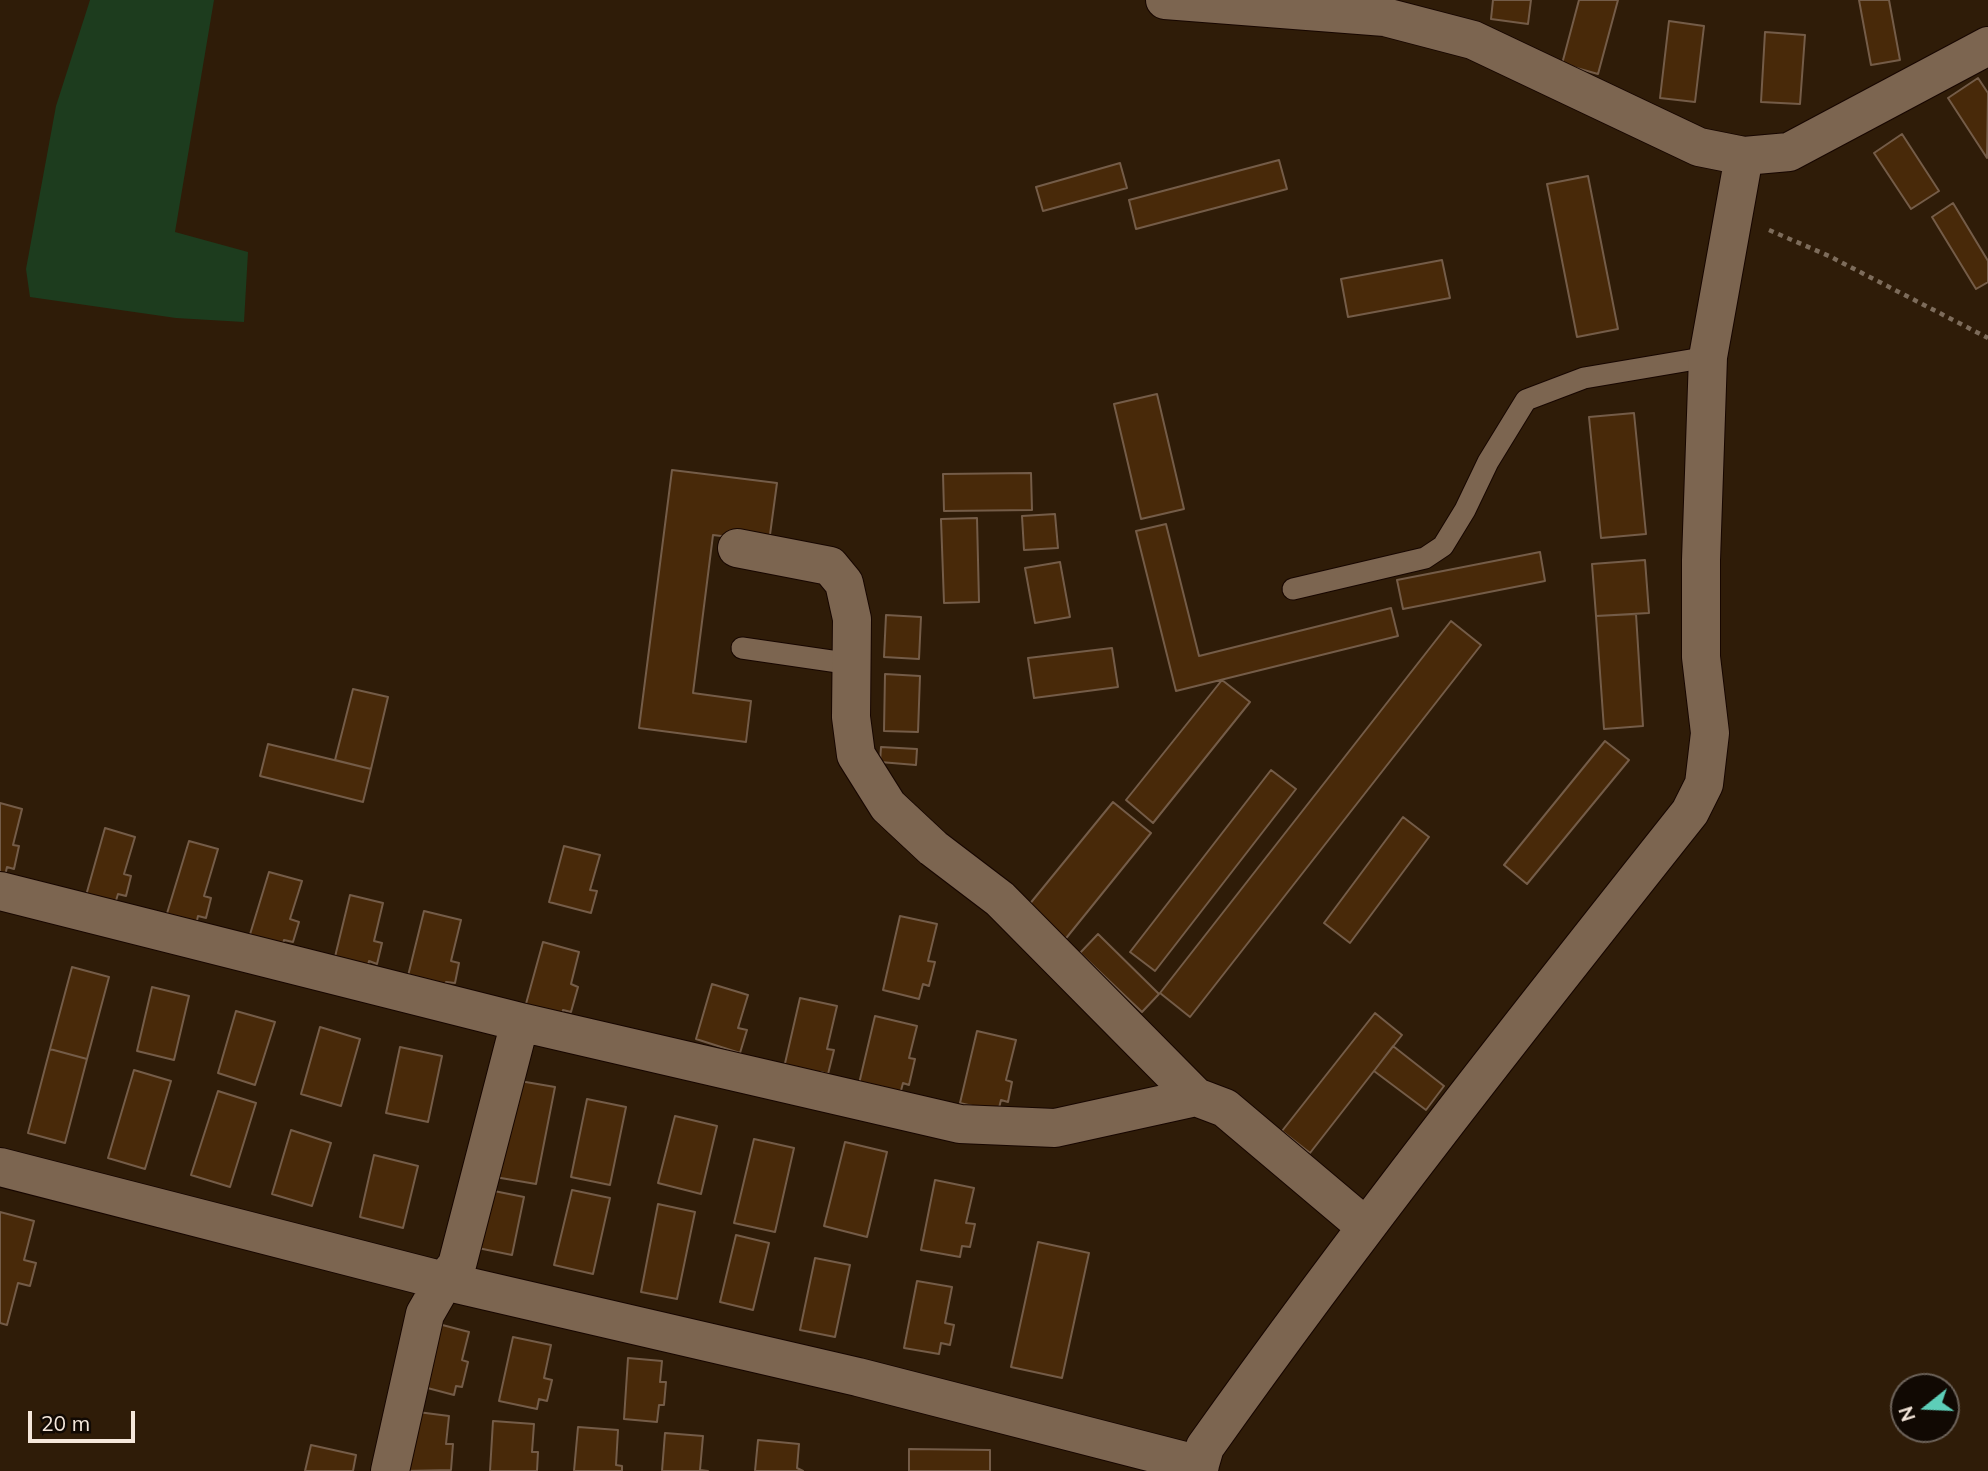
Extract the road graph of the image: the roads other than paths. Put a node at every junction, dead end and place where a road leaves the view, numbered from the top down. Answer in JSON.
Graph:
{"nodes":[{"id":1,"x":1165,"y":0,"type":"edge"},
{"id":2,"x":1988,"y":46,"type":"edge"},
{"id":3,"x":1744,"y":156,"type":"junction"},
{"id":4,"x":1708,"y":357,"type":"junction"},
{"id":5,"x":737,"y":548,"type":"dead end"},
{"id":6,"x":1293,"y":589,"type":"dead end"},
{"id":7,"x":742,"y":648,"type":"dead end"},
{"id":8,"x":852,"y":664,"type":"junction"},
{"id":9,"x":0,"y":891,"type":"edge"},
{"id":10,"x":520,"y":1022,"type":"junction"},
{"id":11,"x":1196,"y":1097,"type":"junction"},
{"id":12,"x":0,"y":1167,"type":"edge"},
{"id":13,"x":1366,"y":1227,"type":"junction"},
{"id":14,"x":444,"y":1281,"type":"junction"},
{"id":15,"x":1199,"y":1468,"type":"edge"},
{"id":16,"x":390,"y":1471,"type":"edge"}],
"edges":[{"from":1,"to":3,"type":"street"},
{"from":2,"to":3,"type":"street"},
{"from":3,"to":4,"type":"street"},
{"from":4,"to":6,"type":"lane"},
{"from":4,"to":13,"type":"street"},
{"from":5,"to":8,"type":"street"},
{"from":7,"to":8,"type":"lane"},
{"from":8,"to":11,"type":"street"},
{"from":9,"to":10,"type":"street"},
{"from":10,"to":11,"type":"street"},
{"from":10,"to":14,"type":"street"},
{"from":11,"to":13,"type":"street"},
{"from":12,"to":14,"type":"street"},
{"from":13,"to":15,"type":"street"},
{"from":14,"to":15,"type":"street"},
{"from":14,"to":16,"type":"street"}]}
